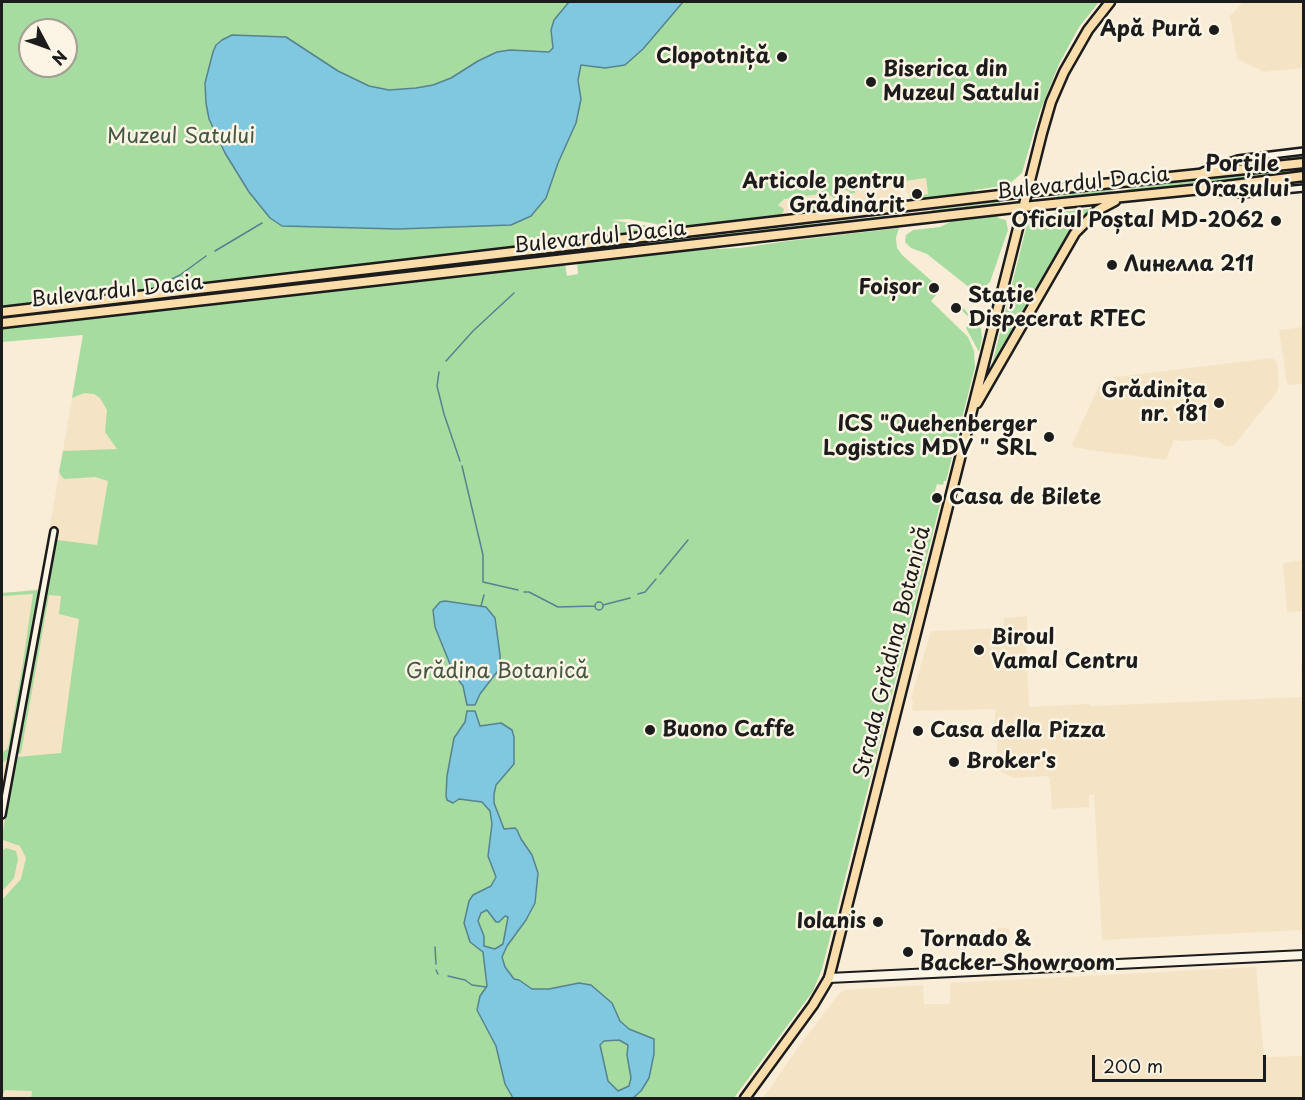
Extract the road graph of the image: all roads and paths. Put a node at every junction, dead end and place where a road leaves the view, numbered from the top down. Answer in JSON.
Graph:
{"nodes":[{"id":1,"x":1110,"y":2,"type":"edge"},
{"id":2,"x":1304,"y":151,"type":"edge"},
{"id":3,"x":1304,"y":163,"type":"edge"},
{"id":4,"x":1195,"y":174,"type":"junction"},
{"id":5,"x":1304,"y":176,"type":"edge"},
{"id":6,"x":1120,"y":183,"type":"junction"},
{"id":7,"x":1304,"y":188,"type":"edge"},
{"id":8,"x":1202,"y":189,"type":"junction"},
{"id":9,"x":1026,"y":192,"type":"junction"},
{"id":10,"x":1120,"y":198,"type":"junction"},
{"id":11,"x":1023,"y":207,"type":"junction"},
{"id":12,"x":745,"y":226,"type":"junction"},
{"id":13,"x":746,"y":240,"type":"junction"},
{"id":14,"x":2,"y":312,"type":"edge"},
{"id":15,"x":2,"y":323,"type":"edge"},
{"id":16,"x":972,"y":411,"type":"junction"},
{"id":17,"x":54,"y":531,"type":"dead end"},
{"id":18,"x":2,"y":815,"type":"edge"},
{"id":19,"x":1304,"y":955,"type":"edge"},
{"id":20,"x":829,"y":978,"type":"junction"},
{"id":21,"x":745,"y":1098,"type":"edge"}],
"edges":[{"from":1,"to":9,"type":"main road","name":"Strada Grădina Botanică"},
{"from":2,"to":4,"type":"street","name":"Bulevardul Dacia"},
{"from":3,"to":4,"type":"main road","name":"Bulevardul Dacia"},
{"from":4,"to":6,"type":"main road","name":"Bulevardul Dacia"},
{"from":5,"to":8,"type":"main road","name":"Bulevardul Dacia"},
{"from":6,"to":9,"type":"main road","name":"Bulevardul Dacia"},
{"from":6,"to":10,"type":"main road"},
{"from":7,"to":8,"type":"street","name":"Bulevardul Dacia"},
{"from":8,"to":10,"type":"main road","name":"Bulevardul Dacia"},
{"from":9,"to":11,"type":"main road","name":"Strada Grădina Botanică"},
{"from":9,"to":12,"type":"main road","name":"Bulevardul Dacia"},
{"from":10,"to":11,"type":"main road","name":"Bulevardul Dacia"},
{"from":10,"to":16,"type":"main road"},
{"from":11,"to":13,"type":"main road","name":"Bulevardul Dacia"},
{"from":11,"to":16,"type":"main road","name":"Strada Grădina Botanică"},
{"from":12,"to":13,"type":"main road"},
{"from":12,"to":14,"type":"main road","name":"Bulevardul Dacia"},
{"from":13,"to":15,"type":"main road","name":"Bulevardul Dacia"},
{"from":16,"to":20,"type":"main road","name":"Strada Grădina Botanică"},
{"from":17,"to":18,"type":"street"},
{"from":19,"to":20,"type":"main road"},
{"from":20,"to":21,"type":"main road","name":"Strada Grădina Botanică"}]}
